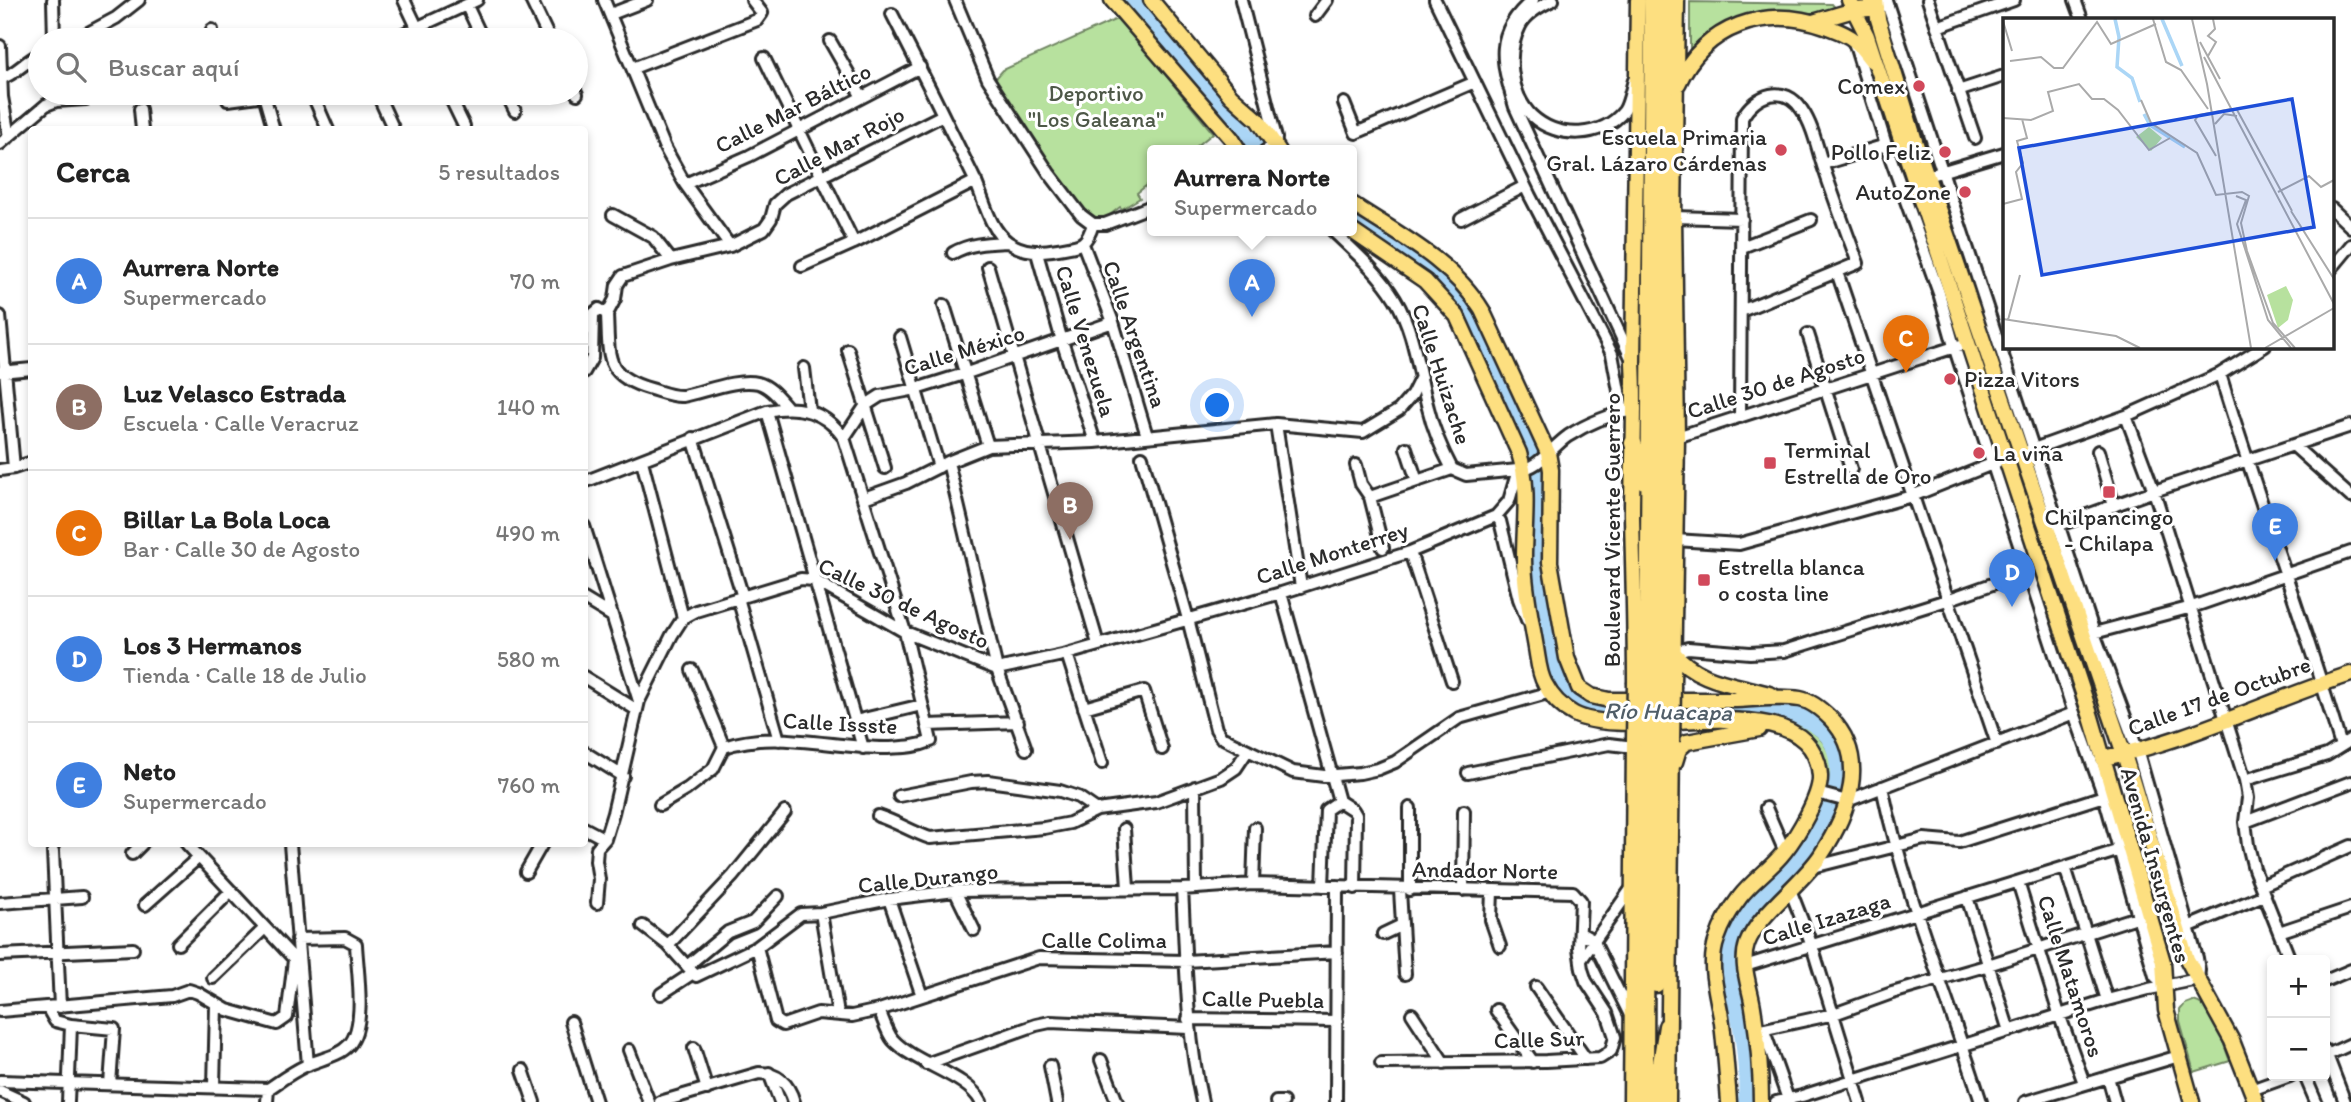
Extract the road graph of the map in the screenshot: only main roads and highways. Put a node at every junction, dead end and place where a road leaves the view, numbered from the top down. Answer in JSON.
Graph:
{"nodes":[{"id":1,"x":1112,"y":0,"type":"edge"},
{"id":2,"x":1151,"y":0,"type":"edge"},
{"id":3,"x":1638,"y":0,"type":"edge"},
{"id":4,"x":1653,"y":0,"type":"edge"},
{"id":5,"x":1665,"y":0,"type":"edge"},
{"id":6,"x":1677,"y":0,"type":"edge"},
{"id":7,"x":1875,"y":0,"type":"edge"},
{"id":8,"x":1852,"y":5,"type":"edge"},
{"id":9,"x":1812,"y":22,"type":"junction"},
{"id":10,"x":1875,"y":63,"type":"junction"},
{"id":11,"x":1675,"y":92,"type":"junction"},
{"id":12,"x":1236,"y":145,"type":"edge"},
{"id":13,"x":1270,"y":145,"type":"edge"},
{"id":14,"x":1928,"y":201,"type":"junction"},
{"id":15,"x":1357,"y":207,"type":"edge"},
{"id":16,"x":1357,"y":234,"type":"edge"},
{"id":17,"x":1944,"y":269,"type":"junction"},
{"id":18,"x":1939,"y":293,"type":"road end"},
{"id":19,"x":1633,"y":443,"type":"junction"},
{"id":20,"x":1650,"y":502,"type":"junction"},
{"id":21,"x":1673,"y":652,"type":"junction"},
{"id":22,"x":2351,"y":674,"type":"edge"},
{"id":23,"x":1654,"y":683,"type":"junction"},
{"id":24,"x":1780,"y":698,"type":"junction"},
{"id":25,"x":1773,"y":725,"type":"junction"},
{"id":26,"x":1649,"y":742,"type":"junction"},
{"id":27,"x":2130,"y":752,"type":"junction"},
{"id":28,"x":2103,"y":758,"type":"junction"},
{"id":29,"x":1672,"y":788,"type":"junction"},
{"id":30,"x":1667,"y":1026,"type":"junction"},
{"id":31,"x":2254,"y":1096,"type":"edge"},
{"id":32,"x":1631,"y":1102,"type":"edge"},
{"id":33,"x":1645,"y":1102,"type":"edge"},
{"id":34,"x":1654,"y":1102,"type":"edge"},
{"id":35,"x":1668,"y":1102,"type":"edge"},
{"id":36,"x":1729,"y":1102,"type":"edge"},
{"id":37,"x":1761,"y":1102,"type":"edge"},
{"id":38,"x":2192,"y":1102,"type":"edge"}],
"edges":[{"from":1,"to":12,"type":"main road"},
{"from":2,"to":13,"type":"main road"},
{"from":3,"to":19,"type":"main road","name":"Boulevard Vicente Guerrero"},
{"from":4,"to":20,"type":"highway","name":"Boulevard Vicente Guerrero"},
{"from":5,"to":23,"type":"highway","name":"Boulevard Vicente Guerrero"},
{"from":6,"to":11,"type":"main road","name":"Boulevard Vicente Guerrero"},
{"from":7,"to":8,"type":"main road"},
{"from":7,"to":14,"type":"main road"},
{"from":8,"to":9,"type":"main road"},
{"from":8,"to":10,"type":"main road","name":"Avenida Insurgentes"},
{"from":9,"to":10,"type":"main road"},
{"from":9,"to":11,"type":"main road"},
{"from":10,"to":14,"type":"main road","name":"Avenida Insurgentes"},
{"from":11,"to":21,"type":"main road","name":"Boulevard Vicente Guerrero"},
{"from":14,"to":17,"type":"main road","name":"Avenida Insurgentes"},
{"from":14,"to":27,"type":"main road"},
{"from":15,"to":24,"type":"main road"},
{"from":16,"to":25,"type":"main road"},
{"from":17,"to":18,"type":"main road"},
{"from":17,"to":28,"type":"main road","name":"Avenida Insurgentes"},
{"from":19,"to":20,"type":"highway"},
{"from":19,"to":23,"type":"main road","name":"Boulevard Vicente Guerrero"},
{"from":20,"to":23,"type":"highway","name":"Boulevard Vicente Guerrero"},
{"from":21,"to":23,"type":"main road","name":"Boulevard Vicente Guerrero"},
{"from":21,"to":24,"type":"main road"},
{"from":22,"to":27,"type":"main road","name":"Calle 17 de Octubre"},
{"from":23,"to":26,"type":"highway","name":"Boulevard Vicente Guerrero","bridge":true},
{"from":23,"to":26,"type":"main road","name":"Boulevard Vicente Guerrero","bridge":true},
{"from":24,"to":37,"type":"main road"},
{"from":25,"to":29,"type":"main road"},
{"from":25,"to":36,"type":"main road"},
{"from":26,"to":29,"type":"main road","name":"Boulevard Vicente Guerrero"},
{"from":26,"to":32,"type":"main road","name":"Boulevard Vicente Guerrero"},
{"from":26,"to":33,"type":"highway","name":"Boulevard Vicente Guerrero"},
{"from":26,"to":34,"type":"highway","name":"Boulevard Vicente Guerrero"},
{"from":27,"to":28,"type":"main road","name":"Calle 17 de Octubre"},
{"from":27,"to":31,"type":"main road"},
{"from":28,"to":38,"type":"main road","name":"Avenida Insurgentes"},
{"from":29,"to":30,"type":"main road","name":"Boulevard Vicente Guerrero"},
{"from":30,"to":34,"type":"highway"},
{"from":30,"to":35,"type":"main road","name":"Boulevard Vicente Guerrero"}]}
